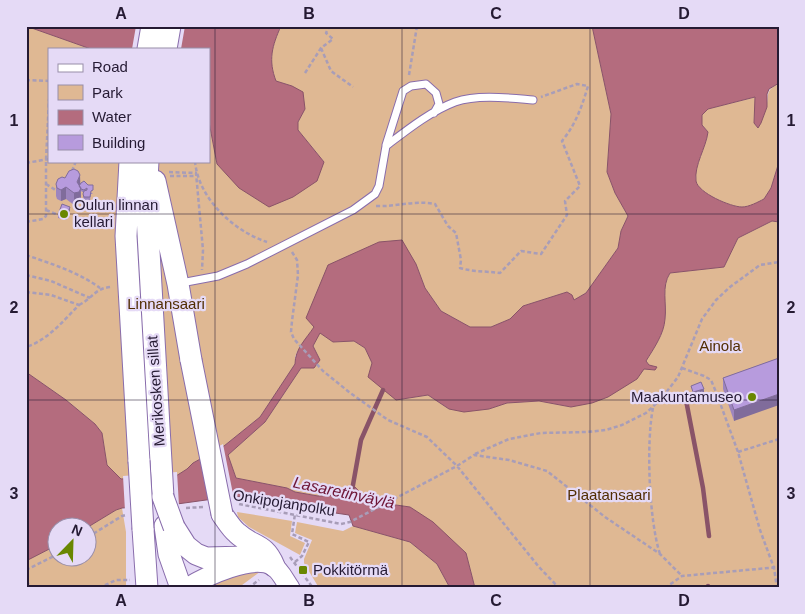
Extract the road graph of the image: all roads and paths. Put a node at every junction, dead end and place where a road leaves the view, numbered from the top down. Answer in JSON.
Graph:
{"nodes":[{"id":1,"x":152,"y":26,"type":"edge"},
{"id":2,"x":170,"y":26,"type":"edge"},
{"id":3,"x":333,"y":26,"type":"edge"},
{"id":4,"x":417,"y":26,"type":"edge"},
{"id":5,"x":148,"y":48,"type":"edge"},
{"id":6,"x":166,"y":48,"type":"edge"},
{"id":7,"x":321,"y":48,"type":"junction"},
{"id":8,"x":305,"y":73,"type":"dead end"},
{"id":9,"x":26,"y":80,"type":"edge"},
{"id":10,"x":48,"y":81,"type":"edge"},
{"id":11,"x":353,"y":86,"type":"dead end"},
{"id":12,"x":406,"y":89,"type":"junction"},
{"id":13,"x":533,"y":100,"type":"joint"},
{"id":14,"x":434,"y":113,"type":"junction"},
{"id":15,"x":48,"y":129,"type":"edge"},
{"id":16,"x":386,"y":146,"type":"junction"},
{"id":17,"x":47,"y":160,"type":"edge"},
{"id":18,"x":75,"y":162,"type":"edge"},
{"id":19,"x":130,"y":162,"type":"edge"},
{"id":20,"x":26,"y":163,"type":"edge"},
{"id":21,"x":157,"y":168,"type":"edge"},
{"id":22,"x":67,"y":178,"type":"edge"},
{"id":23,"x":46,"y":184,"type":"junction"},
{"id":24,"x":58,"y":191,"type":"edge"},
{"id":25,"x":359,"y":205,"type":"junction"},
{"id":26,"x":46,"y":210,"type":"junction"},
{"id":27,"x":64,"y":211,"type":"edge"},
{"id":28,"x":26,"y":222,"type":"edge"},
{"id":29,"x":26,"y":255,"type":"edge"},
{"id":30,"x":779,"y":262,"type":"edge"},
{"id":31,"x":26,"y":275,"type":"edge"},
{"id":32,"x":202,"y":279,"type":"junction"},
{"id":33,"x":178,"y":284,"type":"junction"},
{"id":34,"x":100,"y":288,"type":"junction"},
{"id":35,"x":108,"y":288,"type":"dead end"},
{"id":36,"x":26,"y":292,"type":"edge"},
{"id":37,"x":90,"y":298,"type":"junction"},
{"id":38,"x":79,"y":305,"type":"junction"},
{"id":39,"x":294,"y":339,"type":"dead end"},
{"id":40,"x":26,"y":347,"type":"edge"},
{"id":41,"x":682,"y":368,"type":"junction"},
{"id":42,"x":654,"y":406,"type":"junction"},
{"id":43,"x":779,"y":439,"type":"edge"},
{"id":44,"x":738,"y":452,"type":"junction"},
{"id":45,"x":474,"y":455,"type":"junction"},
{"id":46,"x":457,"y":466,"type":"junction"},
{"id":47,"x":186,"y":508,"type":"dead end"},
{"id":48,"x":221,"y":508,"type":"junction"},
{"id":49,"x":295,"y":514,"type":"junction"},
{"id":50,"x":122,"y":516,"type":"dead end"},
{"id":51,"x":169,"y":526,"type":"junction"},
{"id":52,"x":98,"y":531,"type":"edge"},
{"id":53,"x":660,"y":554,"type":"junction"},
{"id":54,"x":48,"y":559,"type":"edge"},
{"id":55,"x":295,"y":562,"type":"junction"},
{"id":56,"x":270,"y":565,"type":"junction"},
{"id":57,"x":779,"y":567,"type":"edge"},
{"id":58,"x":774,"y":568,"type":"junction"},
{"id":59,"x":26,"y":570,"type":"edge"},
{"id":60,"x":682,"y":576,"type":"junction"},
{"id":61,"x":126,"y":580,"type":"dead end"},
{"id":62,"x":26,"y":582,"type":"edge"},
{"id":63,"x":665,"y":587,"type":"edge"},
{"id":64,"x":34,"y":588,"type":"edge"},
{"id":65,"x":99,"y":588,"type":"edge"},
{"id":66,"x":147,"y":588,"type":"edge"},
{"id":67,"x":182,"y":588,"type":"edge"},
{"id":68,"x":187,"y":588,"type":"edge"},
{"id":69,"x":248,"y":588,"type":"edge"},
{"id":70,"x":290,"y":588,"type":"edge"},
{"id":71,"x":313,"y":588,"type":"edge"},
{"id":72,"x":559,"y":588,"type":"edge"},
{"id":73,"x":777,"y":588,"type":"edge"}],
"edges":[{"from":1,"to":5,"type":"main road"},
{"from":2,"to":6,"type":"main road"},
{"from":3,"to":7,"type":"path"},
{"from":4,"to":12,"type":"path"},
{"from":7,"to":8,"type":"path"},
{"from":7,"to":11,"type":"path"},
{"from":9,"to":10,"type":"path"},
{"from":12,"to":14,"type":"lane"},
{"from":12,"to":16,"type":"lane"},
{"from":13,"to":14,"type":"lane"},
{"from":13,"to":25,"type":"path"},
{"from":14,"to":16,"type":"lane"},
{"from":15,"to":17,"type":"path"},
{"from":16,"to":25,"type":"lane"},
{"from":17,"to":20,"type":"path"},
{"from":17,"to":23,"type":"path"},
{"from":18,"to":22,"type":"path"},
{"from":19,"to":66,"type":"main road","name":"Merikosken sillat","bridge":true},
{"from":21,"to":32,"type":"path"},
{"from":21,"to":33,"type":"main road"},
{"from":21,"to":51,"type":"main road","name":"Merikosken sillat","bridge":true},
{"from":23,"to":24,"type":"path"},
{"from":23,"to":26,"type":"path"},
{"from":25,"to":32,"type":"lane"},
{"from":26,"to":27,"type":"path"},
{"from":26,"to":28,"type":"path"},
{"from":29,"to":34,"type":"path"},
{"from":30,"to":41,"type":"path"},
{"from":31,"to":37,"type":"path"},
{"from":32,"to":33,"type":"lane"},
{"from":33,"to":48,"type":"main road","bridge":true},
{"from":34,"to":35,"type":"path"},
{"from":34,"to":37,"type":"path"},
{"from":36,"to":38,"type":"path"},
{"from":37,"to":38,"type":"path"},
{"from":38,"to":40,"type":"path"},
{"from":39,"to":46,"type":"path"},
{"from":41,"to":42,"type":"path"},
{"from":41,"to":44,"type":"path"},
{"from":42,"to":45,"type":"path"},
{"from":42,"to":53,"type":"path"},
{"from":43,"to":44,"type":"path"},
{"from":44,"to":58,"type":"path"},
{"from":45,"to":46,"type":"path"},
{"from":45,"to":53,"type":"path"},
{"from":46,"to":49,"type":"path","name":"Onkipojanpolku"},
{"from":46,"to":72,"type":"path"},
{"from":47,"to":48,"type":"path","name":"Onkipojanpolku"},
{"from":48,"to":49,"type":"path","name":"Onkipojanpolku"},
{"from":48,"to":56,"type":"main road"},
{"from":49,"to":55,"type":"path"},
{"from":50,"to":52,"type":"path"},
{"from":51,"to":56,"type":"main road"},
{"from":51,"to":67,"type":"main road"},
{"from":53,"to":60,"type":"path"},
{"from":54,"to":59,"type":"path"},
{"from":55,"to":56,"type":"path"},
{"from":55,"to":71,"type":"path"},
{"from":56,"to":68,"type":"main road"},
{"from":56,"to":69,"type":"path"},
{"from":56,"to":70,"type":"main road"},
{"from":57,"to":58,"type":"path"},
{"from":58,"to":60,"type":"path"},
{"from":58,"to":73,"type":"path"},
{"from":60,"to":63,"type":"path"},
{"from":61,"to":65,"type":"path"},
{"from":62,"to":64,"type":"path"}]}
